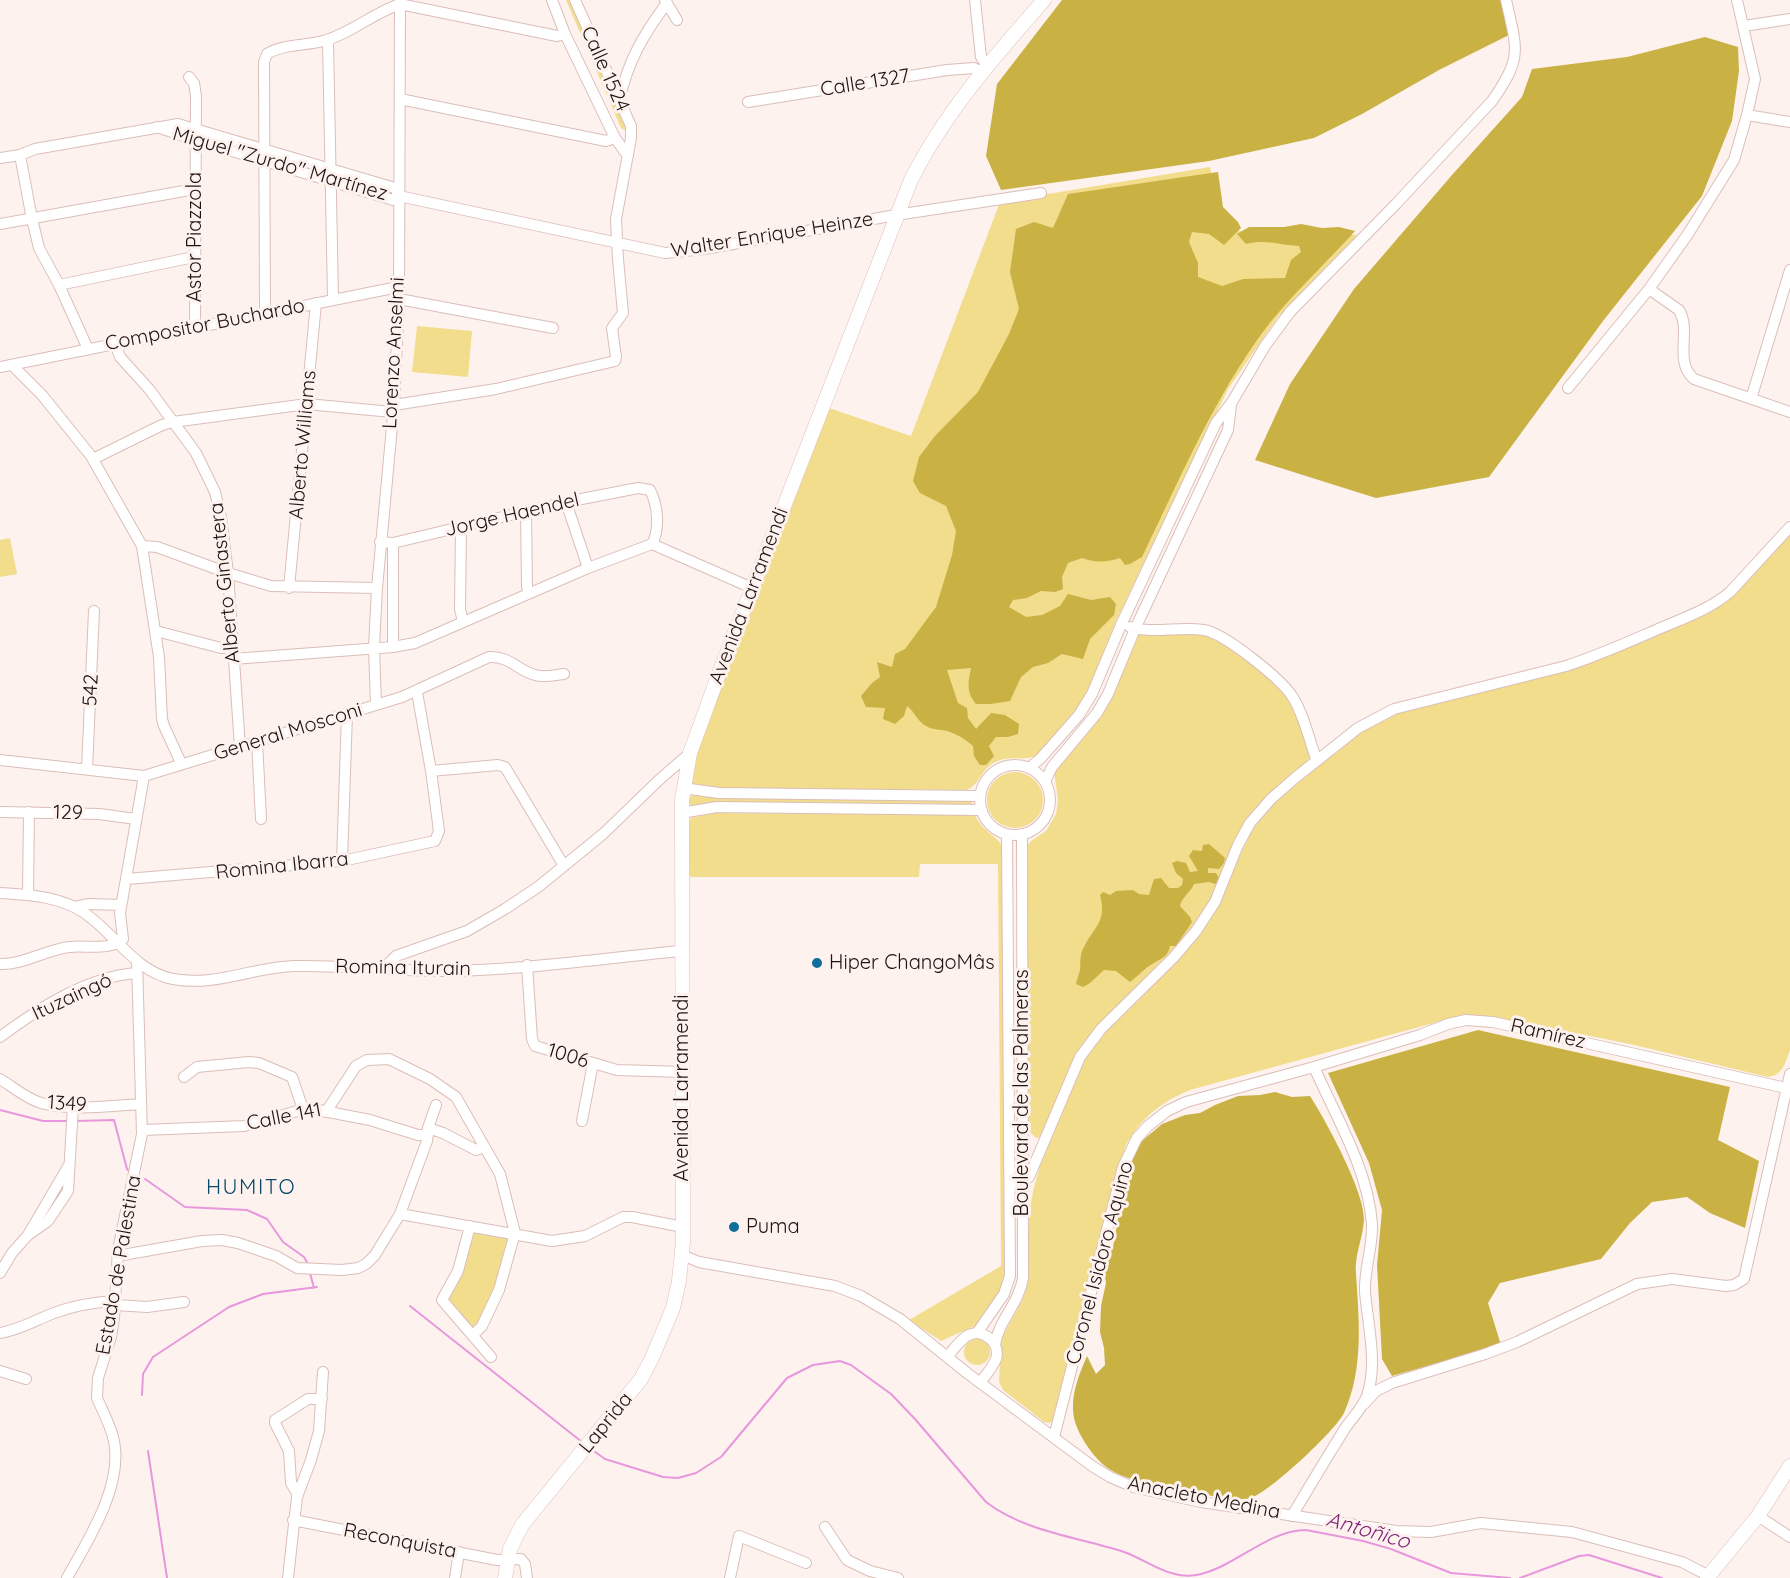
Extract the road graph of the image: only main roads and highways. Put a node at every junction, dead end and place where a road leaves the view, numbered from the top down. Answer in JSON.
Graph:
{"nodes":[{"id":1,"x":1044,"y":0,"type":"edge"},
{"id":2,"x":682,"y":1255,"type":"joint"},
{"id":3,"x":1790,"y":1466,"type":"edge"},
{"id":4,"x":1708,"y":1577,"type":"edge"},
{"id":5,"x":505,"y":1578,"type":"edge"}],
"edges":[{"from":1,"to":2,"type":"main road","name":"Avenida Larramendi"},
{"from":2,"to":5,"type":"main road","name":"Laprida"},
{"from":3,"to":4,"type":"main road"}]}
